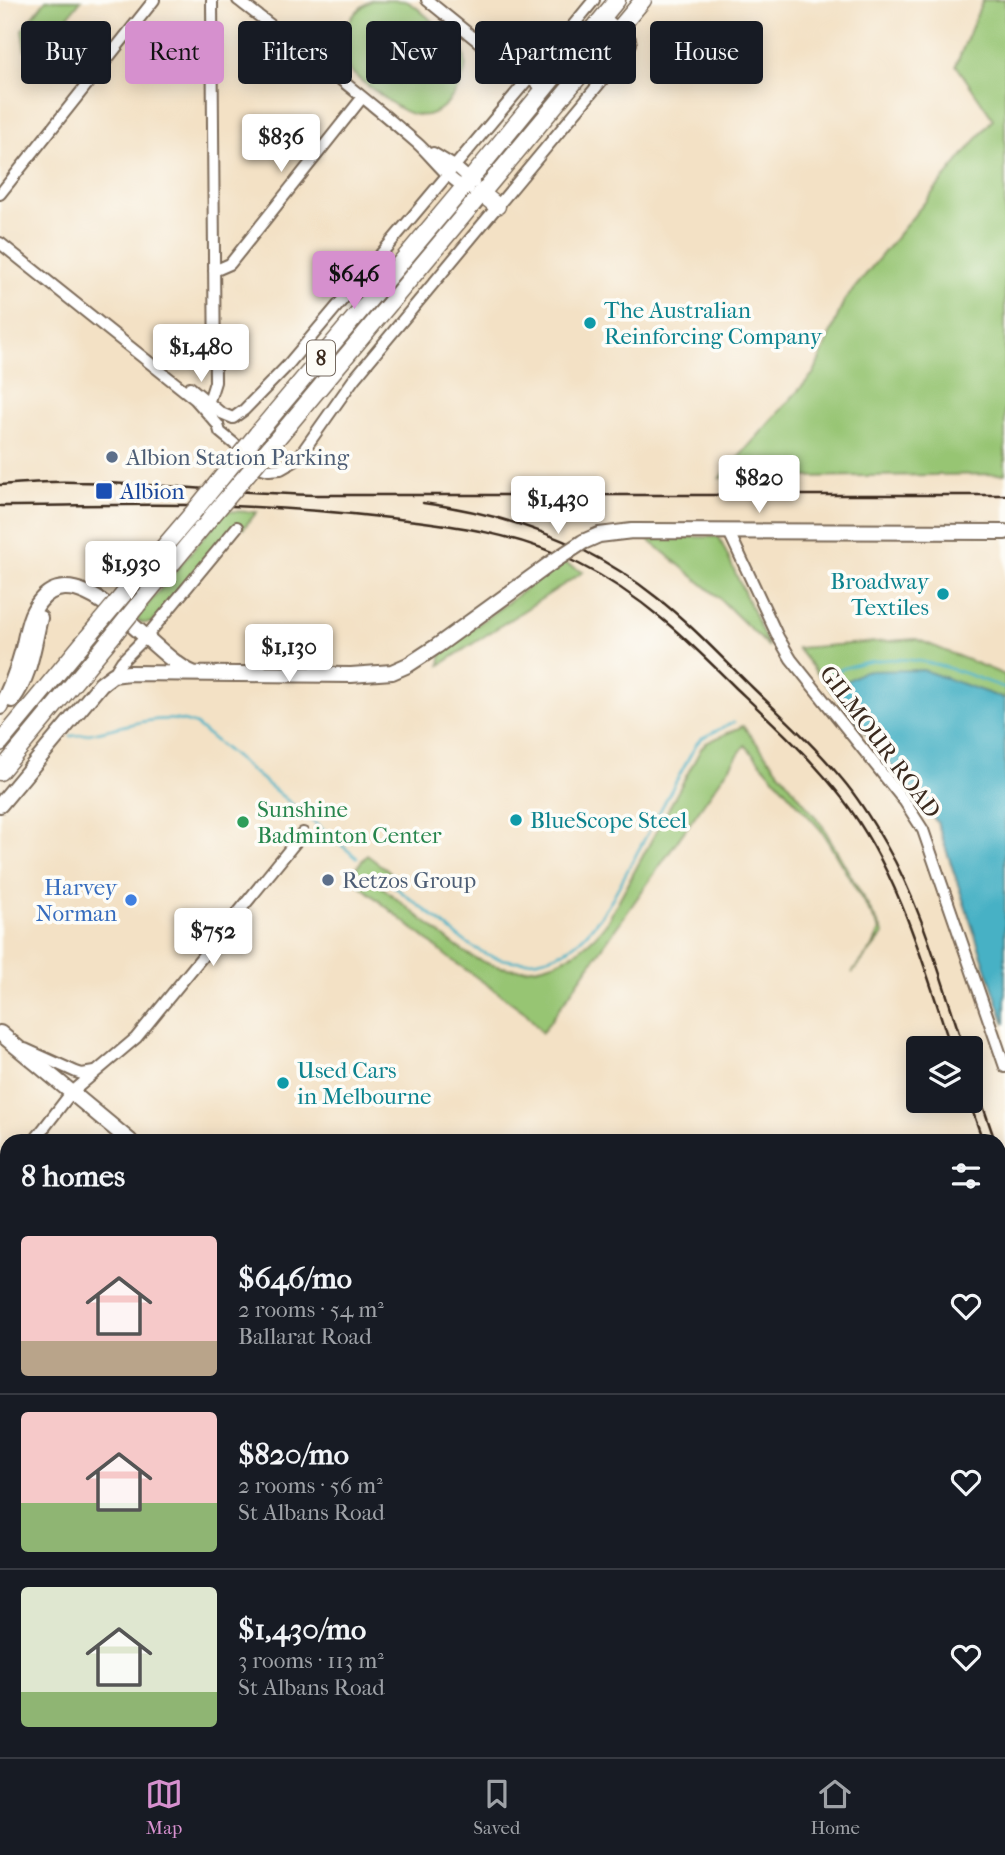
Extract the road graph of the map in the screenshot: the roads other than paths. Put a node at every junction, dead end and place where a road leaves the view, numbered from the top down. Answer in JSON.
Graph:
{"nodes":[{"id":1,"x":154,"y":0,"type":"edge"},
{"id":2,"x":238,"y":0,"type":"edge"},
{"id":3,"x":427,"y":0,"type":"edge"},
{"id":4,"x":594,"y":0,"type":"edge"},
{"id":5,"x":617,"y":0,"type":"edge"},
{"id":6,"x":643,"y":0,"type":"edge"},
{"id":7,"x":214,"y":4,"type":"edge"},
{"id":8,"x":603,"y":16,"type":"junction"},
{"id":9,"x":577,"y":21,"type":"edge"},
{"id":10,"x":609,"y":21,"type":"edge"},
{"id":11,"x":626,"y":21,"type":"edge"},
{"id":12,"x":475,"y":39,"type":"edge"},
{"id":13,"x":525,"y":84,"type":"edge"},
{"id":14,"x":536,"y":84,"type":"edge"},
{"id":15,"x":573,"y":84,"type":"edge"},
{"id":16,"x":599,"y":84,"type":"edge"},
{"id":17,"x":544,"y":90,"type":"junction"},
{"id":18,"x":362,"y":98,"type":"junction"},
{"id":19,"x":452,"y":171,"type":"junction"},
{"id":20,"x":467,"y":183,"type":"junction"},
{"id":21,"x":481,"y":193,"type":"junction"},
{"id":22,"x":0,"y":194,"type":"edge"},
{"id":23,"x":497,"y":206,"type":"junction"},
{"id":24,"x":1,"y":243,"type":"edge"},
{"id":25,"x":214,"y":271,"type":"junction"},
{"id":26,"x":202,"y":398,"type":"junction"},
{"id":27,"x":231,"y":426,"type":"junction"},
{"id":28,"x":237,"y":527,"type":"dead end"},
{"id":29,"x":729,"y":532,"type":"junction"},
{"id":30,"x":1005,"y":532,"type":"edge"},
{"id":31,"x":146,"y":637,"type":"junction"},
{"id":32,"x":167,"y":655,"type":"junction"},
{"id":33,"x":259,"y":670,"type":"junction"},
{"id":34,"x":194,"y":673,"type":"junction"},
{"id":35,"x":113,"y":675,"type":"junction"},
{"id":36,"x":0,"y":709,"type":"edge"},
{"id":37,"x":0,"y":743,"type":"edge"},
{"id":38,"x":0,"y":772,"type":"edge"},
{"id":39,"x":0,"y":805,"type":"edge"},
{"id":40,"x":303,"y":833,"type":"dead end"},
{"id":41,"x":4,"y":1037,"type":"edge"},
{"id":42,"x":1005,"y":1067,"type":"edge"},
{"id":43,"x":94,"y":1073,"type":"junction"},
{"id":44,"x":71,"y":1093,"type":"junction"},
{"id":45,"x":39,"y":1134,"type":"edge"},
{"id":46,"x":121,"y":1134,"type":"edge"}],
"edges":[{"from":1,"to":22,"type":"street"},
{"from":2,"to":18,"type":"street"},
{"from":3,"to":12,"type":"street"},
{"from":4,"to":9,"type":"street"},
{"from":5,"to":8,"type":"highway","number":"8"},
{"from":6,"to":11,"type":"highway","number":"8"},
{"from":7,"to":25,"type":"street"},
{"from":8,"to":10,"type":"street"},
{"from":8,"to":17,"type":"highway","number":"8"},
{"from":13,"to":19,"type":"street"},
{"from":14,"to":17,"type":"street"},
{"from":15,"to":21,"type":"highway","number":"8"},
{"from":16,"to":23,"type":"street"},
{"from":17,"to":20,"type":"highway","number":"8"},
{"from":18,"to":19,"type":"street"},
{"from":18,"to":25,"type":"street"},
{"from":19,"to":20,"type":"street"},
{"from":19,"to":27,"type":"street"},
{"from":20,"to":21,"type":"street"},
{"from":20,"to":37,"type":"highway","number":"8","bridge":true},
{"from":21,"to":23,"type":"highway"},
{"from":21,"to":38,"type":"highway","number":"8","bridge":true},
{"from":23,"to":27,"type":"street"},
{"from":24,"to":26,"type":"street"},
{"from":25,"to":26,"type":"street"},
{"from":26,"to":27,"type":"street"},
{"from":26,"to":27,"type":"street"},
{"from":28,"to":31,"type":"street"},
{"from":29,"to":30,"type":"main road"},
{"from":29,"to":33,"type":"main road","bridge":true},
{"from":29,"to":42,"type":"street","name":"GILMOUR ROAD"},
{"from":31,"to":32,"type":"main road"},
{"from":31,"to":35,"type":"street"},
{"from":31,"to":36,"type":"main road"},
{"from":32,"to":33,"type":"main road"},
{"from":32,"to":34,"type":"main road"},
{"from":33,"to":34,"type":"main road"},
{"from":34,"to":35,"type":"main road"},
{"from":35,"to":39,"type":"main road"},
{"from":40,"to":43,"type":"street"},
{"from":41,"to":43,"type":"street"},
{"from":41,"to":44,"type":"main road"},
{"from":43,"to":44,"type":"street"},
{"from":44,"to":45,"type":"street"},
{"from":44,"to":46,"type":"main road"}]}
